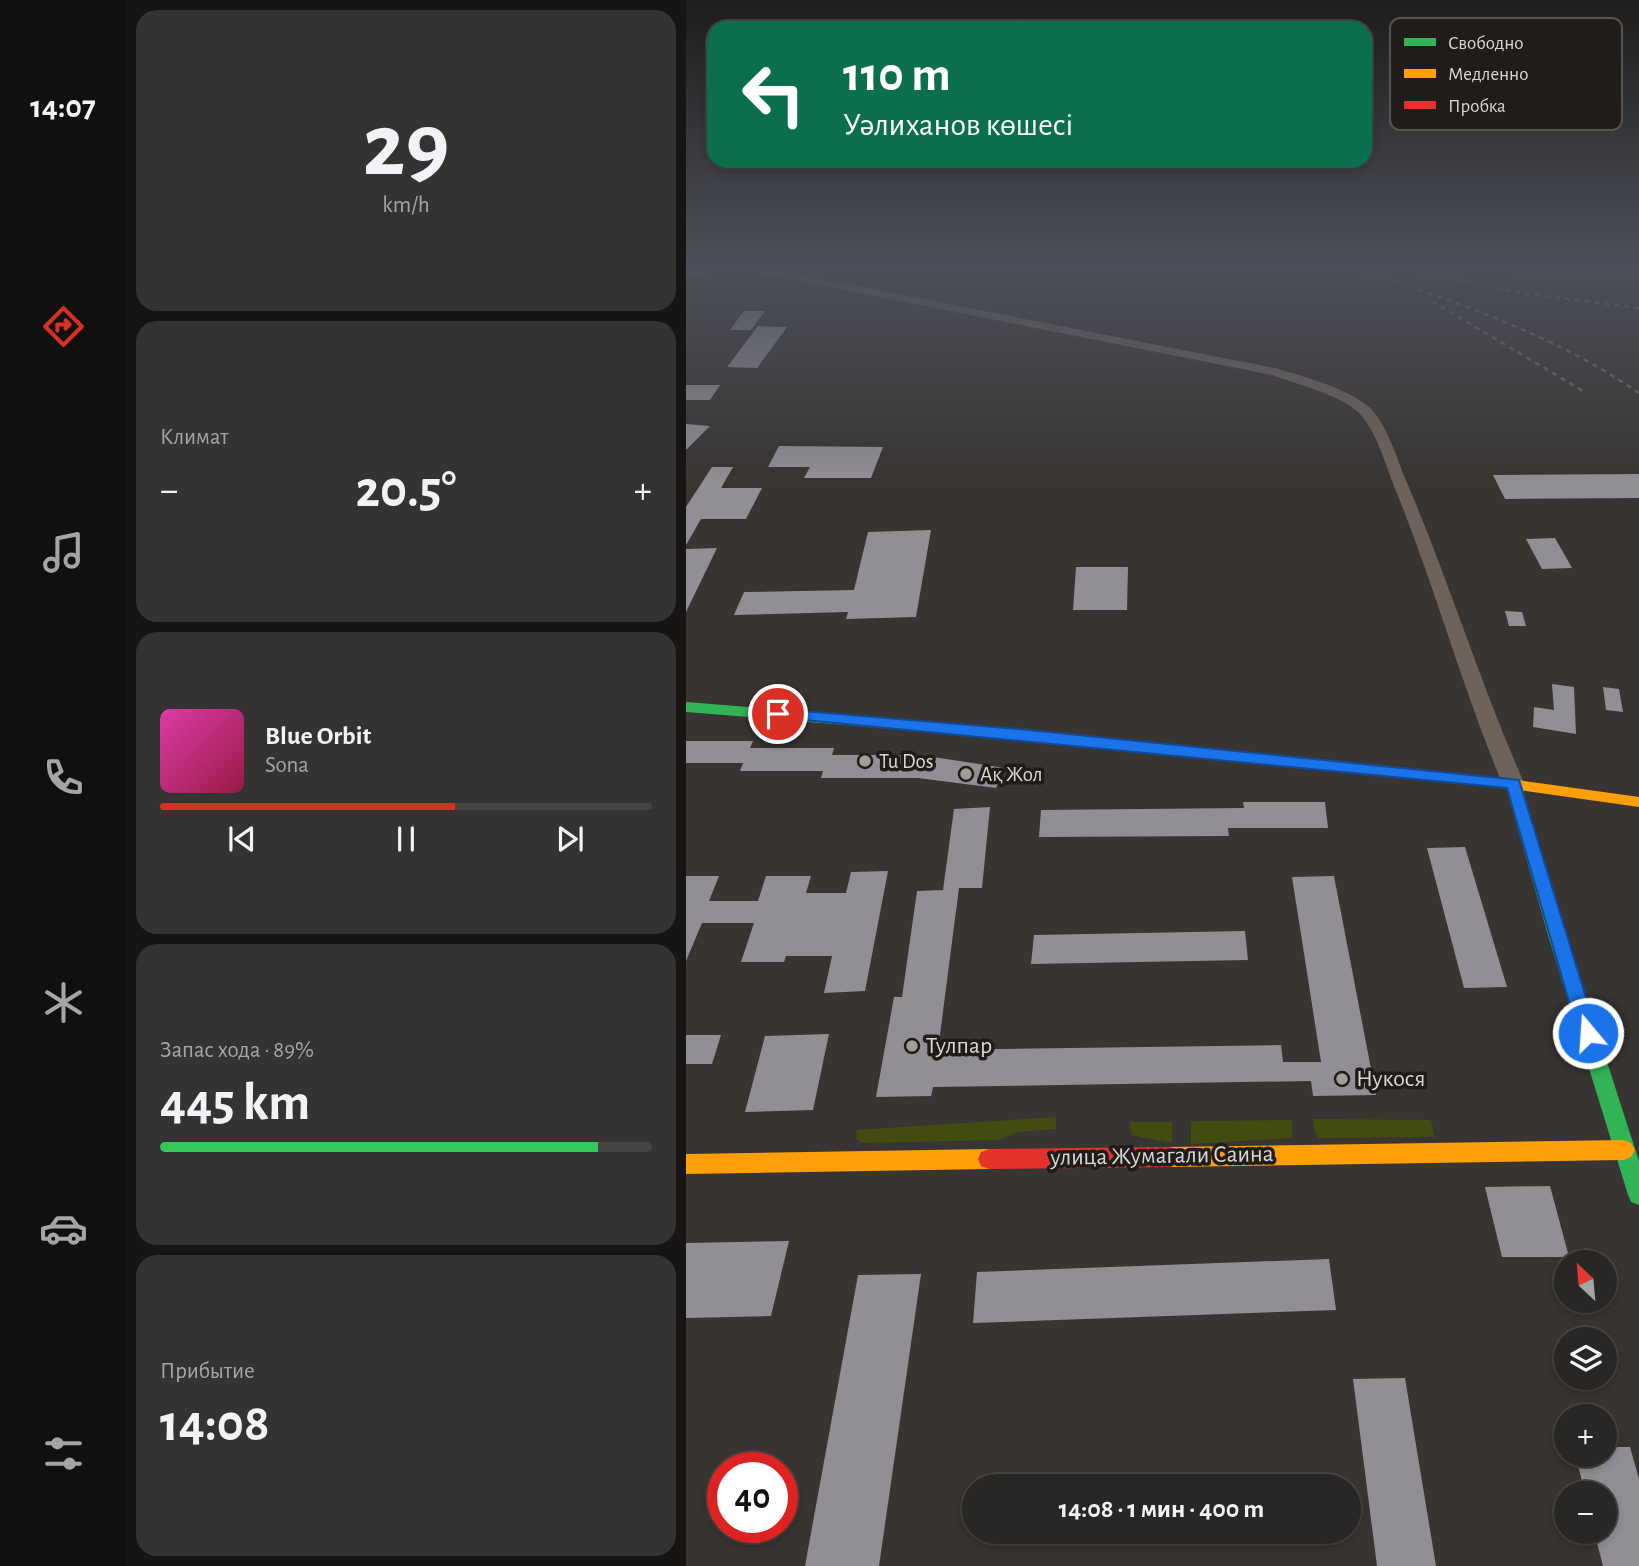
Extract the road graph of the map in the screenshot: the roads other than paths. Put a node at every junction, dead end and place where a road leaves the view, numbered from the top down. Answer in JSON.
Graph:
{"nodes":[{"id":1,"x":1104,"y":338,"type":"edge"},
{"id":2,"x":686,"y":707,"type":"edge"},
{"id":3,"x":1513,"y":783,"type":"junction"},
{"id":4,"x":1639,"y":802,"type":"edge"},
{"id":5,"x":1632,"y":1150,"type":"edge"},
{"id":6,"x":686,"y":1164,"type":"edge"},
{"id":7,"x":1639,"y":1195,"type":"edge"}],
"edges":[{"from":1,"to":3,"type":"street"},
{"from":2,"to":3,"type":"main road"},
{"from":3,"to":4,"type":"main road"},
{"from":3,"to":5,"type":"main road"},
{"from":5,"to":6,"type":"main road","name":"улица Жумагали Саина"},
{"from":5,"to":7,"type":"main road"}]}
